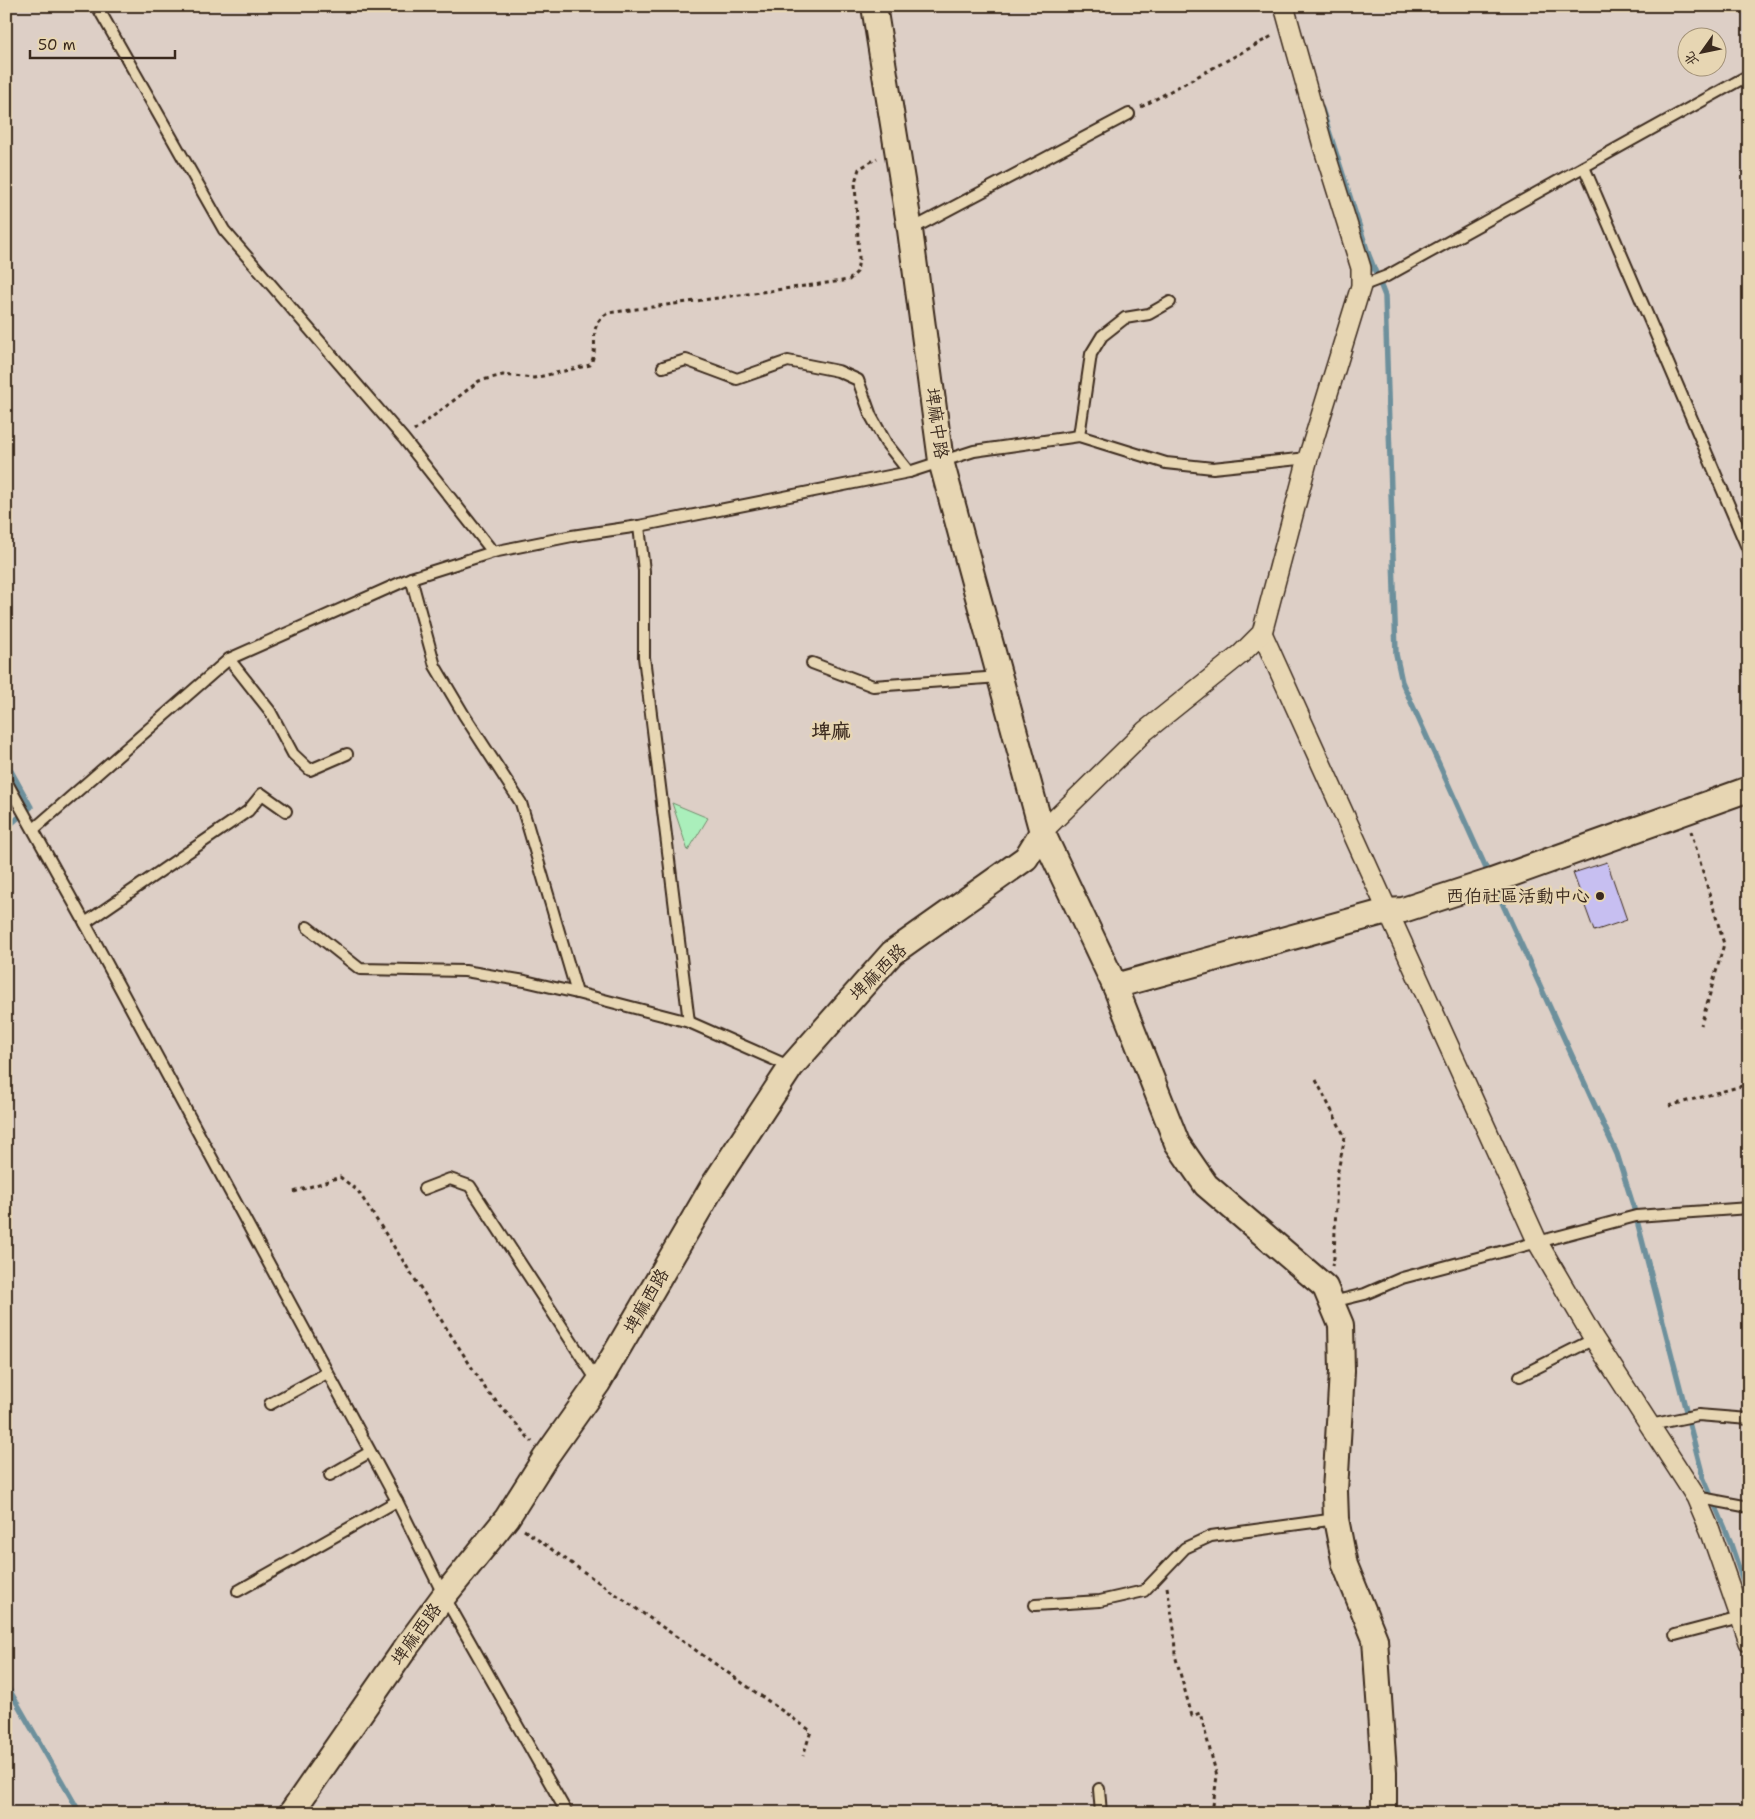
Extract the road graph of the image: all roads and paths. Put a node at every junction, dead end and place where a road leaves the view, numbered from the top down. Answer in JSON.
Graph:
{"nodes":[{"id":1,"x":97,"y":6,"type":"edge"},
{"id":2,"x":874,"y":6,"type":"edge"},
{"id":3,"x":1284,"y":6,"type":"edge"},
{"id":4,"x":1290,"y":26,"type":"junction"},
{"id":5,"x":1749,"y":75,"type":"edge"},
{"id":6,"x":1129,"y":114,"type":"joint"},
{"id":7,"x":898,"y":149,"type":"junction"},
{"id":8,"x":1584,"y":167,"type":"junction"},
{"id":9,"x":910,"y":230,"type":"junction"},
{"id":10,"x":1361,"y":286,"type":"junction"},
{"id":11,"x":1170,"y":302,"type":"dead end"},
{"id":12,"x":663,"y":368,"type":"dead end"},
{"id":13,"x":1079,"y":436,"type":"junction"},
{"id":14,"x":404,"y":439,"type":"junction"},
{"id":15,"x":1308,"y":458,"type":"junction"},
{"id":16,"x":941,"y":461,"type":"junction"},
{"id":17,"x":910,"y":472,"type":"junction"},
{"id":18,"x":639,"y":526,"type":"junction"},
{"id":19,"x":493,"y":552,"type":"junction"},
{"id":20,"x":1749,"y":552,"type":"edge"},
{"id":21,"x":410,"y":578,"type":"junction"},
{"id":22,"x":1262,"y":633,"type":"junction"},
{"id":23,"x":229,"y":659,"type":"junction"},
{"id":24,"x":812,"y":664,"type":"dead end"},
{"id":25,"x":1000,"y":677,"type":"junction"},
{"id":26,"x":347,"y":754,"type":"dead end"},
{"id":27,"x":6,"y":781,"type":"edge"},
{"id":28,"x":1749,"y":789,"type":"edge"},
{"id":29,"x":286,"y":811,"type":"dead end"},
{"id":30,"x":1686,"y":811,"type":"junction"},
{"id":31,"x":32,"y":825,"type":"junction"},
{"id":32,"x":1042,"y":832,"type":"junction"},
{"id":33,"x":1387,"y":911,"type":"junction"},
{"id":34,"x":85,"y":924,"type":"junction"},
{"id":35,"x":307,"y":927,"type":"dead end"},
{"id":36,"x":1115,"y":986,"type":"junction"},
{"id":37,"x":576,"y":993,"type":"junction"},
{"id":38,"x":689,"y":1022,"type":"junction"},
{"id":39,"x":1702,"y":1025,"type":"dead end"},
{"id":40,"x":791,"y":1067,"type":"junction"},
{"id":41,"x":1316,"y":1080,"type":"dead end"},
{"id":42,"x":1749,"y":1084,"type":"edge"},
{"id":43,"x":1669,"y":1106,"type":"dead end"},
{"id":44,"x":424,"y":1189,"type":"dead end"},
{"id":45,"x":294,"y":1192,"type":"dead end"},
{"id":46,"x":1749,"y":1208,"type":"edge"},
{"id":47,"x":1538,"y":1243,"type":"junction"},
{"id":48,"x":1329,"y":1295,"type":"junction"},
{"id":49,"x":1594,"y":1339,"type":"junction"},
{"id":50,"x":327,"y":1373,"type":"junction"},
{"id":51,"x":1520,"y":1376,"type":"dead end"},
{"id":52,"x":598,"y":1383,"type":"junction"},
{"id":53,"x":270,"y":1404,"type":"dead end"},
{"id":54,"x":1749,"y":1419,"type":"edge"},
{"id":55,"x":1650,"y":1425,"type":"junction"},
{"id":56,"x":370,"y":1452,"type":"junction"},
{"id":57,"x":545,"y":1458,"type":"junction"},
{"id":58,"x":330,"y":1476,"type":"dead end"},
{"id":59,"x":1696,"y":1497,"type":"junction"},
{"id":60,"x":397,"y":1501,"type":"junction"},
{"id":61,"x":1749,"y":1507,"type":"edge"},
{"id":62,"x":507,"y":1518,"type":"junction"},
{"id":63,"x":1336,"y":1519,"type":"junction"},
{"id":64,"x":1164,"y":1571,"type":"junction"},
{"id":65,"x":238,"y":1591,"type":"dead end"},
{"id":66,"x":444,"y":1596,"type":"junction"},
{"id":67,"x":1035,"y":1605,"type":"dead end"},
{"id":68,"x":1740,"y":1618,"type":"junction"},
{"id":69,"x":1675,"y":1636,"type":"dead end"},
{"id":70,"x":1749,"y":1642,"type":"edge"},
{"id":71,"x":803,"y":1756,"type":"dead end"},
{"id":72,"x":1099,"y":1789,"type":"dead end"},
{"id":73,"x":291,"y":1813,"type":"edge"},
{"id":74,"x":567,"y":1813,"type":"edge"},
{"id":75,"x":1102,"y":1813,"type":"edge"},
{"id":76,"x":1212,"y":1813,"type":"edge"},
{"id":77,"x":1384,"y":1813,"type":"edge"}],
"edges":[{"from":1,"to":14,"type":"lane"},
{"from":2,"to":7,"type":"street","name":"埤麻中路"},
{"from":3,"to":4,"type":"street"},
{"from":4,"to":6,"type":"path"},
{"from":4,"to":10,"type":"street"},
{"from":5,"to":8,"type":"lane"},
{"from":6,"to":9,"type":"lane"},
{"from":7,"to":9,"type":"street","name":"埤麻中路"},
{"from":7,"to":14,"type":"path"},
{"from":8,"to":10,"type":"lane"},
{"from":8,"to":20,"type":"lane"},
{"from":9,"to":16,"type":"street","name":"埤麻中路"},
{"from":10,"to":15,"type":"street"},
{"from":11,"to":13,"type":"lane"},
{"from":12,"to":17,"type":"lane"},
{"from":13,"to":15,"type":"lane"},
{"from":13,"to":16,"type":"lane"},
{"from":14,"to":19,"type":"lane"},
{"from":15,"to":22,"type":"street"},
{"from":16,"to":17,"type":"lane"},
{"from":16,"to":25,"type":"street","name":"埤麻中路"},
{"from":17,"to":18,"type":"lane"},
{"from":18,"to":19,"type":"lane"},
{"from":18,"to":38,"type":"lane"},
{"from":19,"to":21,"type":"lane"},
{"from":21,"to":23,"type":"lane"},
{"from":21,"to":37,"type":"lane"},
{"from":22,"to":32,"type":"street"},
{"from":22,"to":33,"type":"street"},
{"from":23,"to":26,"type":"lane"},
{"from":23,"to":31,"type":"lane"},
{"from":24,"to":25,"type":"lane"},
{"from":25,"to":32,"type":"street","name":"埤麻中路"},
{"from":27,"to":31,"type":"lane"},
{"from":28,"to":30,"type":"street"},
{"from":29,"to":34,"type":"lane"},
{"from":30,"to":33,"type":"street"},
{"from":30,"to":39,"type":"path"},
{"from":31,"to":34,"type":"lane"},
{"from":32,"to":36,"type":"street","name":"埤麻中路"},
{"from":32,"to":40,"type":"street","name":"埤麻西路"},
{"from":33,"to":36,"type":"street"},
{"from":33,"to":47,"type":"street"},
{"from":34,"to":50,"type":"lane"},
{"from":35,"to":37,"type":"lane"},
{"from":36,"to":48,"type":"street","name":"埤麻中路"},
{"from":37,"to":38,"type":"lane"},
{"from":38,"to":40,"type":"lane"},
{"from":40,"to":52,"type":"street","name":"埤麻西路"},
{"from":41,"to":48,"type":"path"},
{"from":42,"to":43,"type":"path"},
{"from":44,"to":52,"type":"lane"},
{"from":45,"to":57,"type":"path"},
{"from":46,"to":47,"type":"lane"},
{"from":47,"to":48,"type":"lane"},
{"from":47,"to":49,"type":"street"},
{"from":48,"to":63,"type":"street"},
{"from":49,"to":51,"type":"lane"},
{"from":49,"to":55,"type":"street"},
{"from":50,"to":53,"type":"lane"},
{"from":50,"to":56,"type":"lane"},
{"from":52,"to":57,"type":"street","name":"埤麻西路"},
{"from":54,"to":55,"type":"lane"},
{"from":55,"to":59,"type":"street"},
{"from":56,"to":58,"type":"lane"},
{"from":56,"to":60,"type":"lane"},
{"from":57,"to":62,"type":"street","name":"埤麻西路"},
{"from":59,"to":61,"type":"lane"},
{"from":59,"to":68,"type":"street"},
{"from":60,"to":65,"type":"lane"},
{"from":60,"to":66,"type":"lane"},
{"from":62,"to":66,"type":"street","name":"埤麻西路"},
{"from":62,"to":71,"type":"path"},
{"from":63,"to":64,"type":"lane"},
{"from":63,"to":77,"type":"street"},
{"from":64,"to":67,"type":"lane"},
{"from":64,"to":76,"type":"path"},
{"from":66,"to":73,"type":"street","name":"埤麻西路"},
{"from":66,"to":74,"type":"lane"},
{"from":68,"to":69,"type":"lane"},
{"from":68,"to":70,"type":"street"},
{"from":72,"to":75,"type":"lane"}]}
